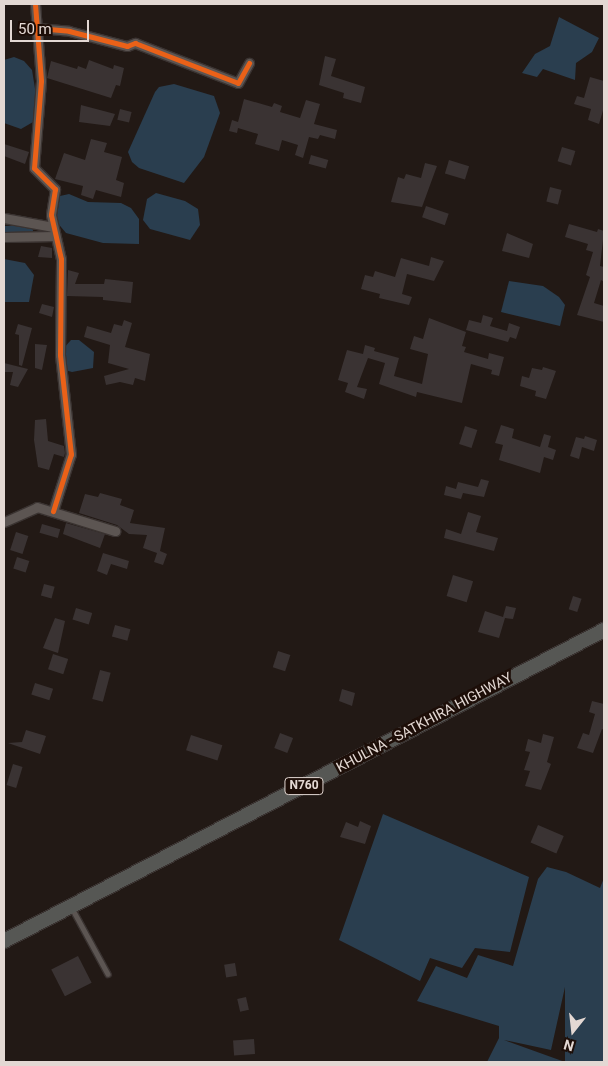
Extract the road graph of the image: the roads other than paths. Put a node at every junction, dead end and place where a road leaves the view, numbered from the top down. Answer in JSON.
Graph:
{"nodes":[{"id":1,"x":35,"y":4,"type":"edge"},
{"id":2,"x":37,"y":28,"type":"junction"},
{"id":3,"x":249,"y":63,"type":"dead end"},
{"id":4,"x":4,"y":218,"type":"edge"},
{"id":5,"x":54,"y":232,"type":"junction"},
{"id":6,"x":4,"y":237,"type":"edge"},
{"id":7,"x":53,"y":510,"type":"junction"},
{"id":8,"x":4,"y":522,"type":"edge"},
{"id":9,"x":115,"y":530,"type":"dead end"},
{"id":10,"x":604,"y":630,"type":"edge"},
{"id":11,"x":72,"y":907,"type":"junction"},
{"id":12,"x":4,"y":941,"type":"edge"},
{"id":13,"x":108,"y":974,"type":"dead end"}],
"edges":[{"from":1,"to":2,"type":"street"},
{"from":2,"to":3,"type":"street"},
{"from":2,"to":5,"type":"street"},
{"from":4,"to":5,"type":"street"},
{"from":5,"to":6,"type":"street"},
{"from":5,"to":7,"type":"street"},
{"from":7,"to":8,"type":"street"},
{"from":7,"to":9,"type":"street"},
{"from":10,"to":11,"type":"highway","name":"KHULNA - SATKHIRA HIGHWAY","number":"N760"},
{"from":11,"to":12,"type":"highway","name":"KHULNA - SATKHIRA HIGHWAY","number":"N760"},
{"from":11,"to":13,"type":"lane"}]}
